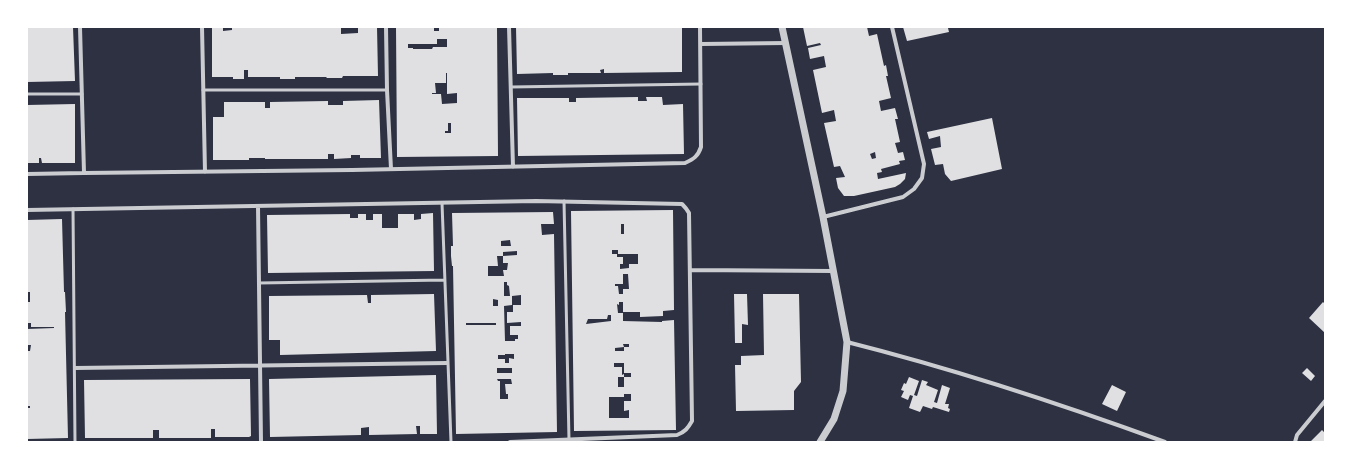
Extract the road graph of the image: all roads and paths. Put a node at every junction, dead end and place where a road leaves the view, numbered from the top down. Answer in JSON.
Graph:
{"nodes":[{"id":1,"x":80,"y":27,"type":"edge"},
{"id":2,"x":202,"y":27,"type":"edge"},
{"id":3,"x":386,"y":27,"type":"edge"},
{"id":4,"x":509,"y":27,"type":"edge"},
{"id":5,"x":700,"y":27,"type":"edge"},
{"id":6,"x":782,"y":27,"type":"edge"},
{"id":7,"x":892,"y":27,"type":"edge"},
{"id":8,"x":786,"y":43,"type":"junction"},
{"id":9,"x":701,"y":44,"type":"junction"},
{"id":10,"x":701,"y":84,"type":"junction"},
{"id":11,"x":511,"y":87,"type":"junction"},
{"id":12,"x":203,"y":90,"type":"junction"},
{"id":13,"x":387,"y":90,"type":"junction"},
{"id":14,"x":27,"y":94,"type":"edge"},
{"id":15,"x":82,"y":94,"type":"junction"},
{"id":16,"x":513,"y":167,"type":"junction"},
{"id":17,"x":391,"y":169,"type":"junction"},
{"id":18,"x":205,"y":172,"type":"junction"},
{"id":19,"x":84,"y":173,"type":"junction"},
{"id":20,"x":27,"y":174,"type":"edge"},
{"id":21,"x":564,"y":201,"type":"junction"},
{"id":22,"x":442,"y":203,"type":"junction"},
{"id":23,"x":258,"y":206,"type":"junction"},
{"id":24,"x":73,"y":209,"type":"junction"},
{"id":25,"x":27,"y":210,"type":"edge"},
{"id":26,"x":823,"y":217,"type":"junction"},
{"id":27,"x":690,"y":270,"type":"junction"},
{"id":28,"x":833,"y":271,"type":"junction"},
{"id":29,"x":445,"y":280,"type":"junction"},
{"id":30,"x":259,"y":283,"type":"junction"},
{"id":31,"x":847,"y":342,"type":"junction"},
{"id":32,"x":447,"y":363,"type":"junction"},
{"id":33,"x":260,"y":366,"type":"junction"},
{"id":34,"x":75,"y":368,"type":"junction"},
{"id":35,"x":1325,"y":401,"type":"edge"},
{"id":36,"x":569,"y":440,"type":"junction"},
{"id":37,"x":76,"y":442,"type":"edge"},
{"id":38,"x":261,"y":442,"type":"edge"},
{"id":39,"x":451,"y":442,"type":"edge"},
{"id":40,"x":510,"y":442,"type":"edge"},
{"id":41,"x":820,"y":442,"type":"edge"},
{"id":42,"x":1165,"y":442,"type":"edge"},
{"id":43,"x":1295,"y":442,"type":"edge"}],
"edges":[{"from":1,"to":15,"type":"street"},
{"from":2,"to":12,"type":"street"},
{"from":3,"to":13,"type":"street"},
{"from":4,"to":11,"type":"street"},
{"from":5,"to":9,"type":"street"},
{"from":6,"to":8,"type":"street"},
{"from":7,"to":26,"type":"street"},
{"from":8,"to":9,"type":"street"},
{"from":8,"to":26,"type":"street"},
{"from":9,"to":10,"type":"street"},
{"from":10,"to":11,"type":"lane"},
{"from":10,"to":16,"type":"street"},
{"from":11,"to":16,"type":"street"},
{"from":12,"to":13,"type":"lane"},
{"from":12,"to":18,"type":"street"},
{"from":13,"to":17,"type":"street"},
{"from":14,"to":15,"type":"lane"},
{"from":15,"to":19,"type":"street"},
{"from":16,"to":17,"type":"street"},
{"from":17,"to":18,"type":"street"},
{"from":18,"to":19,"type":"street"},
{"from":19,"to":20,"type":"street"},
{"from":21,"to":22,"type":"street"},
{"from":21,"to":27,"type":"street"},
{"from":21,"to":36,"type":"lane"},
{"from":22,"to":23,"type":"street"},
{"from":22,"to":29,"type":"lane"},
{"from":23,"to":24,"type":"street"},
{"from":23,"to":30,"type":"street"},
{"from":24,"to":25,"type":"street"},
{"from":24,"to":34,"type":"lane"},
{"from":26,"to":28,"type":"street"},
{"from":27,"to":28,"type":"street"},
{"from":27,"to":36,"type":"street"},
{"from":28,"to":31,"type":"street"},
{"from":29,"to":30,"type":"lane"},
{"from":29,"to":32,"type":"lane"},
{"from":30,"to":33,"type":"street"},
{"from":31,"to":41,"type":"street"},
{"from":31,"to":42,"type":"street"},
{"from":32,"to":33,"type":"street"},
{"from":32,"to":39,"type":"lane"},
{"from":33,"to":34,"type":"street"},
{"from":33,"to":38,"type":"street"},
{"from":34,"to":37,"type":"lane"},
{"from":35,"to":43,"type":"street"},
{"from":36,"to":40,"type":"street"}]}
